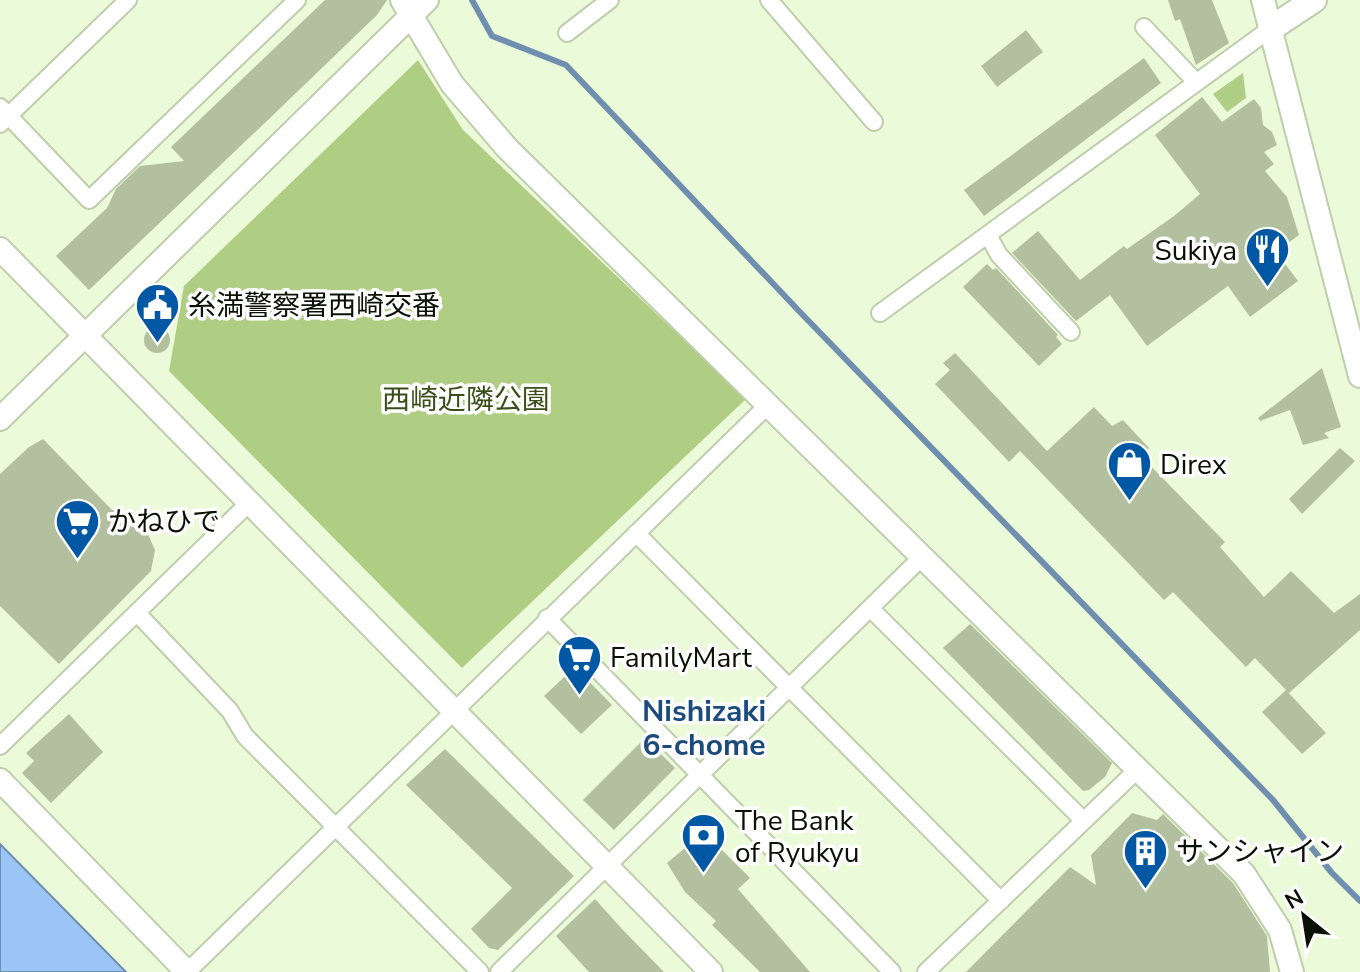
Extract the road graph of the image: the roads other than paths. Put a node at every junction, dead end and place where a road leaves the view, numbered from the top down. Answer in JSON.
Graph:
{"nodes":[{"id":1,"x":128,"y":0,"type":"edge"},
{"id":2,"x":297,"y":0,"type":"edge"},
{"id":3,"x":610,"y":0,"type":"edge"},
{"id":4,"x":769,"y":0,"type":"edge"},
{"id":5,"x":1263,"y":0,"type":"edge"},
{"id":6,"x":1314,"y":0,"type":"edge"},
{"id":7,"x":414,"y":5,"type":"edge"},
{"id":8,"x":1144,"y":27,"type":"dead end"},
{"id":9,"x":1270,"y":29,"type":"junction"},
{"id":10,"x":567,"y":33,"type":"dead end"},
{"id":11,"x":1196,"y":82,"type":"junction"},
{"id":12,"x":3,"y":115,"type":"edge"},
{"id":13,"x":874,"y":122,"type":"dead end"},
{"id":14,"x":988,"y":235,"type":"junction"},
{"id":15,"x":0,"y":249,"type":"edge"},
{"id":16,"x":880,"y":313,"type":"dead end"},
{"id":17,"x":1071,"y":332,"type":"dead end"},
{"id":18,"x":85,"y":336,"type":"junction"},
{"id":19,"x":1360,"y":376,"type":"edge"},
{"id":20,"x":768,"y":405,"type":"junction"},
{"id":21,"x":0,"y":419,"type":"edge"},
{"id":22,"x":250,"y":502,"type":"junction"},
{"id":23,"x":636,"y":533,"type":"junction"},
{"id":24,"x":922,"y":557,"type":"junction"},
{"id":25,"x":870,"y":608,"type":"junction"},
{"id":26,"x":137,"y":613,"type":"junction"},
{"id":27,"x":547,"y":618,"type":"junction"},
{"id":28,"x":789,"y":688,"type":"junction"},
{"id":29,"x":454,"y":710,"type":"junction"},
{"id":30,"x":0,"y":746,"type":"edge"},
{"id":31,"x":1138,"y":769,"type":"junction"},
{"id":32,"x":700,"y":775,"type":"junction"},
{"id":33,"x":0,"y":780,"type":"edge"},
{"id":34,"x":1083,"y":820,"type":"junction"},
{"id":35,"x":337,"y":827,"type":"junction"},
{"id":36,"x":608,"y":866,"type":"junction"},
{"id":37,"x":1001,"y":901,"type":"junction"},
{"id":38,"x":187,"y":972,"type":"edge"},
{"id":39,"x":480,"y":972,"type":"edge"},
{"id":40,"x":499,"y":972,"type":"edge"},
{"id":41,"x":711,"y":972,"type":"edge"},
{"id":42,"x":892,"y":972,"type":"edge"},
{"id":43,"x":926,"y":972,"type":"edge"},
{"id":44,"x":1292,"y":972,"type":"edge"}],
"edges":[{"from":1,"to":12,"type":"street"},
{"from":2,"to":12,"type":"street"},
{"from":3,"to":10,"type":"street"},
{"from":4,"to":13,"type":"street"},
{"from":5,"to":9,"type":"street"},
{"from":6,"to":9,"type":"main road"},
{"from":7,"to":18,"type":"street"},
{"from":7,"to":20,"type":"street"},
{"from":8,"to":11,"type":"street"},
{"from":9,"to":11,"type":"street"},
{"from":9,"to":19,"type":"street"},
{"from":11,"to":14,"type":"street"},
{"from":14,"to":16,"type":"street"},
{"from":14,"to":17,"type":"street"},
{"from":15,"to":18,"type":"street"},
{"from":18,"to":21,"type":"street"},
{"from":18,"to":22,"type":"street"},
{"from":20,"to":23,"type":"street"},
{"from":20,"to":24,"type":"street"},
{"from":22,"to":26,"type":"street"},
{"from":22,"to":29,"type":"street"},
{"from":23,"to":27,"type":"street"},
{"from":23,"to":28,"type":"street"},
{"from":24,"to":25,"type":"street"},
{"from":24,"to":31,"type":"street"},
{"from":25,"to":28,"type":"street"},
{"from":25,"to":34,"type":"street"},
{"from":26,"to":30,"type":"street"},
{"from":26,"to":35,"type":"street"},
{"from":27,"to":29,"type":"street"},
{"from":27,"to":32,"type":"street"},
{"from":28,"to":32,"type":"street"},
{"from":28,"to":37,"type":"street"},
{"from":29,"to":35,"type":"street"},
{"from":29,"to":36,"type":"street"},
{"from":31,"to":34,"type":"street"},
{"from":31,"to":44,"type":"street"},
{"from":32,"to":36,"type":"street"},
{"from":32,"to":42,"type":"street"},
{"from":33,"to":38,"type":"street"},
{"from":34,"to":37,"type":"street"},
{"from":35,"to":38,"type":"street"},
{"from":35,"to":39,"type":"street"},
{"from":36,"to":40,"type":"street"},
{"from":36,"to":41,"type":"street"},
{"from":37,"to":43,"type":"street"}]}
